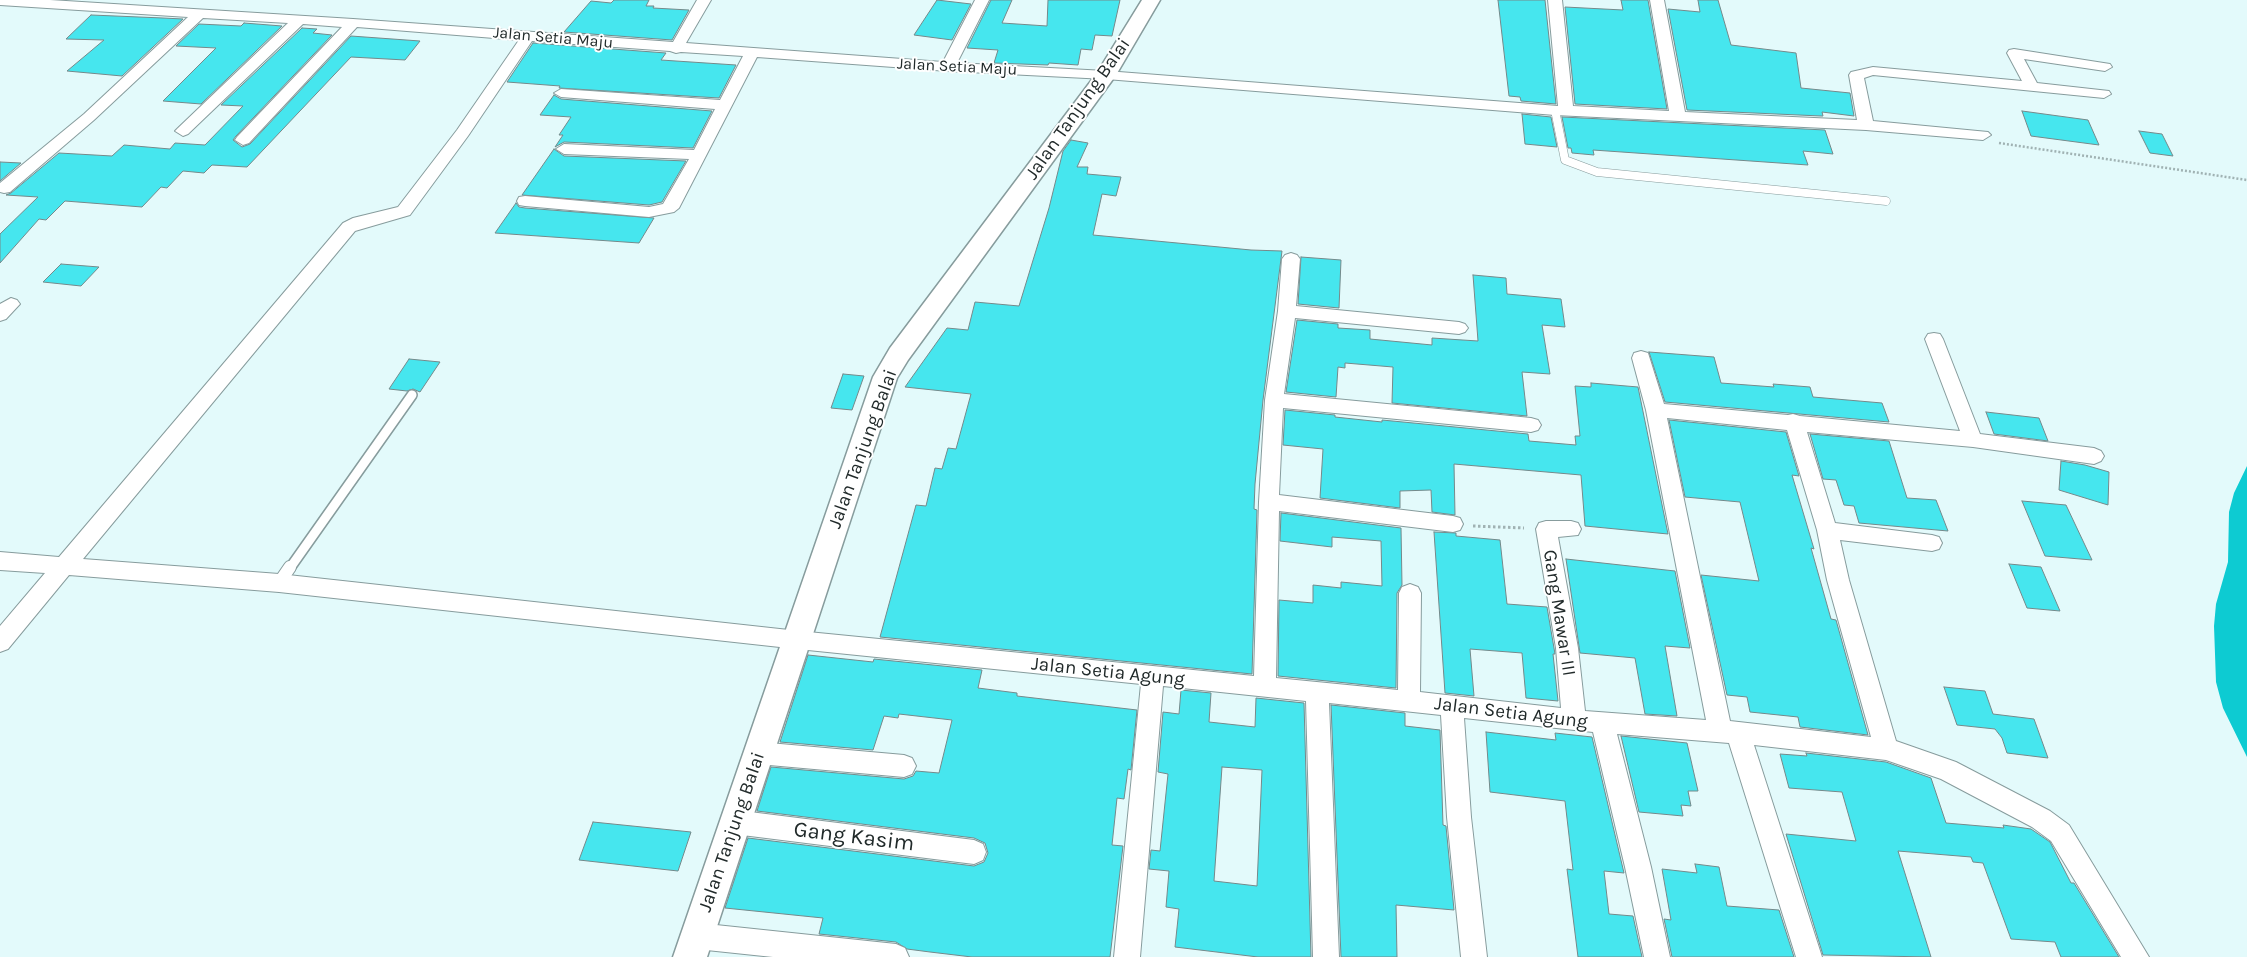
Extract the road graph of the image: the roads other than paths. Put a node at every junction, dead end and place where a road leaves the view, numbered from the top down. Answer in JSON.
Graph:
{"nodes":[{"id":1,"x":704,"y":0,"type":"edge"},
{"id":2,"x":982,"y":0,"type":"edge"},
{"id":3,"x":1151,"y":0,"type":"edge"},
{"id":4,"x":1555,"y":0,"type":"edge"},
{"id":5,"x":1656,"y":0,"type":"edge"},
{"id":6,"x":0,"y":1,"type":"edge"},
{"id":7,"x":196,"y":9,"type":"edge"},
{"id":8,"x":299,"y":20,"type":"junction"},
{"id":9,"x":353,"y":23,"type":"junction"},
{"id":10,"x":528,"y":36,"type":"junction"},
{"id":11,"x":676,"y":48,"type":"junction"},
{"id":12,"x":751,"y":54,"type":"junction"},
{"id":13,"x":948,"y":67,"type":"junction"},
{"id":14,"x":2106,"y":67,"type":"dead end"},
{"id":15,"x":1106,"y":75,"type":"junction"},
{"id":16,"x":2032,"y":87,"type":"junction"},
{"id":17,"x":561,"y":93,"type":"dead end"},
{"id":18,"x":2104,"y":94,"type":"dead end"},
{"id":19,"x":725,"y":105,"type":"junction"},
{"id":20,"x":1560,"y":110,"type":"junction"},
{"id":21,"x":1678,"y":116,"type":"junction"},
{"id":22,"x":1866,"y":125,"type":"junction"},
{"id":23,"x":183,"y":131,"type":"dead end"},
{"id":24,"x":1983,"y":135,"type":"road end"},
{"id":25,"x":243,"y":140,"type":"dead end"},
{"id":26,"x":564,"y":149,"type":"dead end"},
{"id":27,"x":699,"y":155,"type":"junction"},
{"id":28,"x":4,"y":188,"type":"dead end"},
{"id":29,"x":525,"y":201,"type":"dead end"},
{"id":30,"x":1886,"y":201,"type":"dead end"},
{"id":31,"x":1291,"y":259,"type":"dead end"},
{"id":32,"x":1286,"y":311,"type":"junction"},
{"id":33,"x":1459,"y":328,"type":"dead end"},
{"id":34,"x":1934,"y":339,"type":"dead end"},
{"id":35,"x":1641,"y":358,"type":"dead end"},
{"id":36,"x":412,"y":395,"type":"dead end"},
{"id":37,"x":1274,"y":400,"type":"junction"},
{"id":38,"x":1656,"y":410,"type":"junction"},
{"id":39,"x":1793,"y":421,"type":"junction"},
{"id":40,"x":1531,"y":425,"type":"dead end"},
{"id":41,"x":1973,"y":440,"type":"junction"},
{"id":42,"x":2094,"y":456,"type":"dead end"},
{"id":43,"x":1269,"y":502,"type":"junction"},
{"id":44,"x":1453,"y":524,"type":"road end"},
{"id":45,"x":1571,"y":529,"type":"dead end"},
{"id":46,"x":1827,"y":530,"type":"junction"},
{"id":47,"x":1932,"y":543,"type":"dead end"},
{"id":48,"x":0,"y":561,"type":"edge"},
{"id":49,"x":64,"y":567,"type":"junction"},
{"id":50,"x":279,"y":583,"type":"junction"},
{"id":51,"x":1410,"y":593,"type":"dead end"},
{"id":52,"x":798,"y":640,"type":"junction"},
{"id":53,"x":0,"y":642,"type":"edge"},
{"id":54,"x":1153,"y":676,"type":"junction"},
{"id":55,"x":1265,"y":687,"type":"junction"},
{"id":56,"x":1316,"y":692,"type":"junction"},
{"id":57,"x":1409,"y":701,"type":"junction"},
{"id":58,"x":1452,"y":705,"type":"junction"},
{"id":59,"x":1574,"y":720,"type":"junction"},
{"id":60,"x":1602,"y":724,"type":"junction"},
{"id":61,"x":1729,"y":732,"type":"junction"},
{"id":62,"x":1886,"y":749,"type":"junction"},
{"id":63,"x":758,"y":753,"type":"junction"},
{"id":64,"x":904,"y":766,"type":"dead end"},
{"id":65,"x":734,"y":822,"type":"junction"},
{"id":66,"x":974,"y":852,"type":"dead end"},
{"id":67,"x":694,"y":946,"type":"edge"},
{"id":68,"x":896,"y":957,"type":"edge"},
{"id":69,"x":1127,"y":957,"type":"edge"},
{"id":70,"x":1326,"y":957,"type":"edge"},
{"id":71,"x":1474,"y":957,"type":"edge"},
{"id":72,"x":1657,"y":957,"type":"edge"},
{"id":73,"x":1809,"y":957,"type":"edge"},
{"id":74,"x":2136,"y":957,"type":"edge"}],
"edges":[{"from":1,"to":11,"type":"street"},
{"from":2,"to":13,"type":"street"},
{"from":3,"to":15,"type":"street","name":"Jalan Tanjung Balai"},
{"from":4,"to":20,"type":"street"},
{"from":5,"to":21,"type":"street"},
{"from":6,"to":7,"type":"street","name":"Jalan Setia Maju"},
{"from":7,"to":8,"type":"street","name":"Jalan Setia Maju"},
{"from":7,"to":28,"type":"street"},
{"from":8,"to":9,"type":"street","name":"Jalan Setia Maju"},
{"from":8,"to":23,"type":"street"},
{"from":9,"to":10,"type":"street","name":"Jalan Setia Maju"},
{"from":9,"to":25,"type":"street"},
{"from":10,"to":11,"type":"street","name":"Jalan Setia Maju"},
{"from":10,"to":49,"type":"street"},
{"from":11,"to":12,"type":"street","name":"Jalan Setia Maju"},
{"from":12,"to":13,"type":"street","name":"Jalan Setia Maju"},
{"from":12,"to":19,"type":"street"},
{"from":13,"to":15,"type":"street","name":"Jalan Setia Maju"},
{"from":14,"to":16,"type":"street"},
{"from":15,"to":20,"type":"street","name":"Jalan Setia Maju"},
{"from":15,"to":52,"type":"street","name":"Jalan Tanjung Balai"},
{"from":16,"to":18,"type":"street"},
{"from":16,"to":22,"type":"street"},
{"from":17,"to":19,"type":"street"},
{"from":19,"to":27,"type":"street"},
{"from":20,"to":21,"type":"street","name":"Jalan Setia Maju"},
{"from":20,"to":30,"type":"lane"},
{"from":21,"to":22,"type":"street","name":"Jalan Setia Maju"},
{"from":22,"to":24,"type":"street","name":"Jalan Setia Maju"},
{"from":26,"to":27,"type":"street"},
{"from":27,"to":29,"type":"street"},
{"from":31,"to":32,"type":"street"},
{"from":32,"to":33,"type":"street"},
{"from":32,"to":37,"type":"street"},
{"from":34,"to":41,"type":"street"},
{"from":35,"to":38,"type":"street"},
{"from":36,"to":50,"type":"lane"},
{"from":37,"to":40,"type":"street"},
{"from":37,"to":43,"type":"street"},
{"from":38,"to":39,"type":"street"},
{"from":38,"to":61,"type":"street"},
{"from":39,"to":41,"type":"street"},
{"from":39,"to":46,"type":"street"},
{"from":41,"to":42,"type":"street"},
{"from":43,"to":44,"type":"street"},
{"from":43,"to":55,"type":"street"},
{"from":45,"to":59,"type":"street","name":"Gang Mawar III"},
{"from":46,"to":47,"type":"street"},
{"from":46,"to":62,"type":"street"},
{"from":48,"to":49,"type":"street","name":"Jalan Setia Agung"},
{"from":49,"to":50,"type":"street","name":"Jalan Setia Agung"},
{"from":49,"to":53,"type":"street"},
{"from":50,"to":52,"type":"street","name":"Jalan Setia Agung"},
{"from":51,"to":57,"type":"street"},
{"from":52,"to":54,"type":"street","name":"Jalan Setia Agung"},
{"from":52,"to":63,"type":"street","name":"Jalan Tanjung Balai"},
{"from":54,"to":55,"type":"street","name":"Jalan Setia Agung"},
{"from":54,"to":69,"type":"street"},
{"from":55,"to":56,"type":"street","name":"Jalan Setia Agung"},
{"from":56,"to":57,"type":"street","name":"Jalan Setia Agung"},
{"from":56,"to":70,"type":"street"},
{"from":57,"to":58,"type":"street","name":"Jalan Setia Agung"},
{"from":58,"to":59,"type":"street","name":"Jalan Setia Agung"},
{"from":58,"to":71,"type":"street"},
{"from":59,"to":60,"type":"street","name":"Jalan Setia Agung"},
{"from":60,"to":61,"type":"street","name":"Jalan Setia Agung"},
{"from":60,"to":72,"type":"street"},
{"from":61,"to":62,"type":"street","name":"Jalan Setia Agung"},
{"from":61,"to":73,"type":"street"},
{"from":62,"to":74,"type":"street","name":"Jalan Setia Agung"},
{"from":63,"to":64,"type":"street"},
{"from":63,"to":65,"type":"street","name":"Jalan Tanjung Balai"},
{"from":65,"to":66,"type":"street","name":"Gang Kasim"},
{"from":65,"to":67,"type":"street","name":"Jalan Tanjung Balai"},
{"from":67,"to":68,"type":"street"}]}
